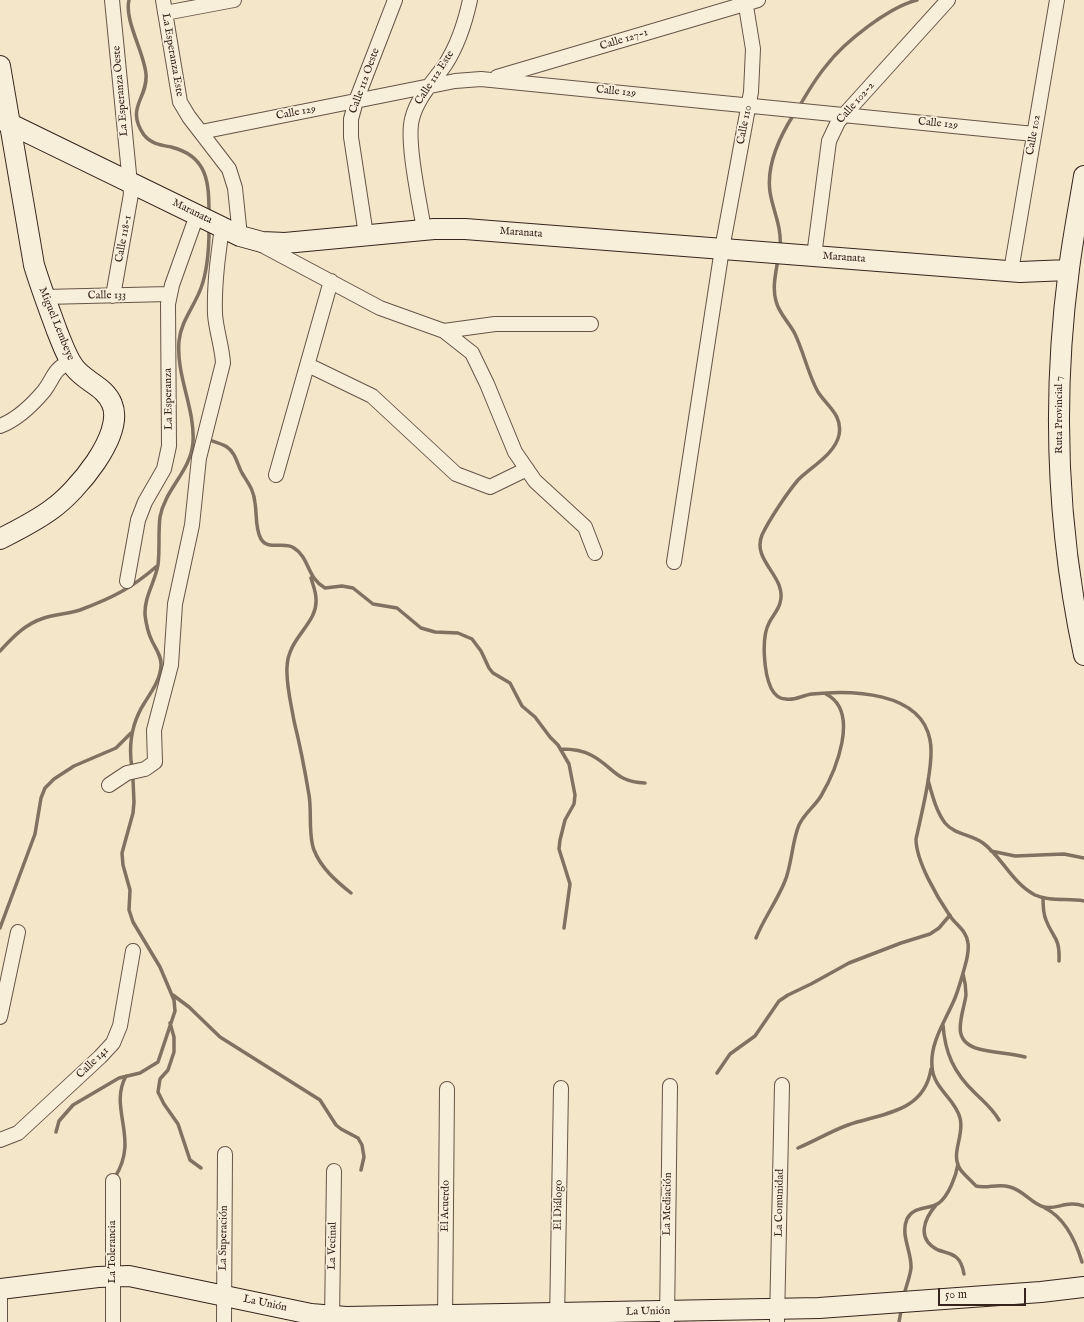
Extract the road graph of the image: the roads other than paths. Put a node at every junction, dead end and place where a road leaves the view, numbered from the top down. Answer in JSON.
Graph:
{"nodes":[{"id":1,"x":112,"y":0,"type":"edge"},
{"id":2,"x":234,"y":0,"type":"edge"},
{"id":3,"x":395,"y":0,"type":"edge"},
{"id":4,"x":470,"y":0,"type":"edge"},
{"id":5,"x":948,"y":0,"type":"edge"},
{"id":6,"x":1057,"y":0,"type":"edge"},
{"id":7,"x":749,"y":1,"type":"edge"},
{"id":8,"x":164,"y":7,"type":"edge"},
{"id":9,"x":0,"y":69,"type":"edge"},
{"id":10,"x":491,"y":79,"type":"junction"},
{"id":11,"x":429,"y":86,"type":"junction"},
{"id":12,"x":356,"y":101,"type":"junction"},
{"id":13,"x":749,"y":105,"type":"junction"},
{"id":14,"x":844,"y":114,"type":"junction"},
{"id":15,"x":5,"y":121,"type":"edge"},
{"id":16,"x":201,"y":132,"type":"junction"},
{"id":17,"x":1034,"y":134,"type":"junction"},
{"id":18,"x":1084,"y":176,"type":"edge"},
{"id":19,"x":130,"y":182,"type":"junction"},
{"id":20,"x":198,"y":215,"type":"junction"},
{"id":21,"x":222,"y":227,"type":"junction"},
{"id":22,"x":424,"y":230,"type":"junction"},
{"id":23,"x":366,"y":235,"type":"junction"},
{"id":24,"x":247,"y":239,"type":"junction"},
{"id":25,"x":722,"y":249,"type":"junction"},
{"id":26,"x":814,"y":256,"type":"junction"},
{"id":27,"x":1068,"y":270,"type":"junction"},
{"id":28,"x":1011,"y":271,"type":"junction"},
{"id":29,"x":331,"y":281,"type":"junction"},
{"id":30,"x":169,"y":294,"type":"junction"},
{"id":31,"x":113,"y":296,"type":"junction"},
{"id":32,"x":44,"y":297,"type":"junction"},
{"id":33,"x":591,"y":324,"type":"dead end"},
{"id":34,"x":444,"y":331,"type":"junction"},
{"id":35,"x":70,"y":362,"type":"junction"},
{"id":36,"x":308,"y":365,"type":"junction"},
{"id":37,"x":0,"y":426,"type":"edge"},
{"id":38,"x":527,"y":469,"type":"junction"},
{"id":39,"x":276,"y":475,"type":"dead end"},
{"id":40,"x":0,"y":539,"type":"edge"},
{"id":41,"x":595,"y":553,"type":"dead end"},
{"id":42,"x":674,"y":562,"type":"dead end"},
{"id":43,"x":127,"y":581,"type":"dead end"},
{"id":44,"x":1084,"y":655,"type":"edge"},
{"id":45,"x":109,"y":785,"type":"dead end"},
{"id":46,"x":18,"y":932,"type":"dead end"},
{"id":47,"x":133,"y":951,"type":"dead end"},
{"id":48,"x":0,"y":1017,"type":"edge"},
{"id":49,"x":782,"y":1085,"type":"dead end"},
{"id":50,"x":670,"y":1086,"type":"dead end"},
{"id":51,"x":561,"y":1088,"type":"dead end"},
{"id":52,"x":448,"y":1089,"type":"dead end"},
{"id":53,"x":0,"y":1140,"type":"edge"},
{"id":54,"x":225,"y":1154,"type":"dead end"},
{"id":55,"x":334,"y":1171,"type":"dead end"},
{"id":56,"x":113,"y":1181,"type":"dead end"},
{"id":57,"x":113,"y":1275,"type":"junction"},
{"id":58,"x":1084,"y":1287,"type":"edge"},
{"id":59,"x":0,"y":1289,"type":"edge"},
{"id":60,"x":224,"y":1295,"type":"junction"},
{"id":61,"x":0,"y":1296,"type":"edge"},
{"id":62,"x":777,"y":1316,"type":"edge"},
{"id":63,"x":667,"y":1317,"type":"edge"},
{"id":64,"x":557,"y":1318,"type":"edge"},
{"id":65,"x":332,"y":1319,"type":"edge"},
{"id":66,"x":445,"y":1319,"type":"edge"},
{"id":67,"x":0,"y":1322,"type":"edge"},
{"id":68,"x":113,"y":1322,"type":"edge"},
{"id":69,"x":224,"y":1322,"type":"edge"}],
"edges":[{"from":1,"to":19,"type":"street","name":"La Esperanza Oeste"},
{"from":2,"to":8,"type":"street"},
{"from":3,"to":12,"type":"street","name":"Calle 112 Oeste"},
{"from":4,"to":11,"type":"street","name":"Calle 112 Este"},
{"from":5,"to":14,"type":"street","name":"Calle 102-2"},
{"from":6,"to":17,"type":"street","name":"Calle 102"},
{"from":7,"to":10,"type":"street","name":"Calle 127-1"},
{"from":7,"to":13,"type":"street","name":"Calle 110"},
{"from":8,"to":16,"type":"street","name":"La Esperanza Este"},
{"from":9,"to":15,"type":"street","name":"Miguel Lembeye"},
{"from":10,"to":11,"type":"street","name":"Calle 129"},
{"from":10,"to":13,"type":"street","name":"Calle 129"},
{"from":11,"to":12,"type":"street","name":"Calle 129"},
{"from":11,"to":22,"type":"street","name":"Calle 112 Este"},
{"from":12,"to":16,"type":"street","name":"Calle 129"},
{"from":12,"to":23,"type":"street","name":"Calle 112 Oeste"},
{"from":13,"to":14,"type":"street","name":"Calle 129"},
{"from":13,"to":25,"type":"street","name":"Calle 110"},
{"from":14,"to":17,"type":"street","name":"Calle 129"},
{"from":14,"to":26,"type":"street","name":"Calle 102-2"},
{"from":15,"to":19,"type":"street","name":"Maranata"},
{"from":15,"to":32,"type":"street","name":"Miguel Lembeye"},
{"from":16,"to":24,"type":"street","name":"La Esperanza Este"},
{"from":17,"to":28,"type":"street","name":"Calle 102"},
{"from":18,"to":27,"type":"street","name":"Ruta Provincial 7"},
{"from":19,"to":20,"type":"street","name":"Maranata"},
{"from":19,"to":31,"type":"street","name":"Calle 118-1"},
{"from":20,"to":21,"type":"street","name":"Maranata"},
{"from":20,"to":30,"type":"street","name":"La Esperanza"},
{"from":21,"to":24,"type":"street","name":"Maranata"},
{"from":21,"to":45,"type":"street"},
{"from":22,"to":23,"type":"street","name":"Maranata"},
{"from":22,"to":25,"type":"street","name":"Maranata"},
{"from":23,"to":24,"type":"street","name":"Maranata"},
{"from":24,"to":29,"type":"street"},
{"from":25,"to":26,"type":"street","name":"Maranata"},
{"from":25,"to":42,"type":"street","name":"Calle 110"},
{"from":26,"to":28,"type":"street","name":"Maranata"},
{"from":27,"to":28,"type":"street","name":"Maranata"},
{"from":27,"to":44,"type":"street","name":"Ruta Provincial 7"},
{"from":29,"to":34,"type":"street"},
{"from":29,"to":36,"type":"street"},
{"from":30,"to":31,"type":"street","name":"Calle 133"},
{"from":30,"to":43,"type":"street","name":"La Esperanza"},
{"from":31,"to":32,"type":"street","name":"Calle 133"},
{"from":32,"to":35,"type":"street","name":"Miguel Lembeye"},
{"from":33,"to":34,"type":"street"},
{"from":34,"to":38,"type":"street"},
{"from":35,"to":37,"type":"street"},
{"from":35,"to":40,"type":"street","name":"Miguel Lembeye"},
{"from":36,"to":38,"type":"street"},
{"from":36,"to":39,"type":"street"},
{"from":38,"to":41,"type":"street"},
{"from":46,"to":48,"type":"street"},
{"from":47,"to":53,"type":"street","name":"Calle 141"},
{"from":49,"to":62,"type":"street","name":"La Comunidad"},
{"from":50,"to":63,"type":"street","name":"La Mediación"},
{"from":51,"to":64,"type":"street","name":"El Diálogo"},
{"from":52,"to":66,"type":"street","name":"El Acuerdo"},
{"from":54,"to":60,"type":"street","name":"La Superación"},
{"from":55,"to":65,"type":"street","name":"La Vecinal"},
{"from":56,"to":57,"type":"street","name":"La Tolerancia"},
{"from":57,"to":59,"type":"street","name":"La Unión"},
{"from":57,"to":60,"type":"street","name":"La Unión"},
{"from":57,"to":68,"type":"street","name":"La Tolerancia"},
{"from":58,"to":62,"type":"street","name":"La Unión"},
{"from":60,"to":65,"type":"street","name":"La Unión"},
{"from":60,"to":69,"type":"street","name":"La Superación"},
{"from":61,"to":67,"type":"street"},
{"from":62,"to":63,"type":"street","name":"La Unión"},
{"from":63,"to":64,"type":"street","name":"La Unión"},
{"from":64,"to":66,"type":"street","name":"La Unión"},
{"from":65,"to":66,"type":"street","name":"La Unión"}]}
